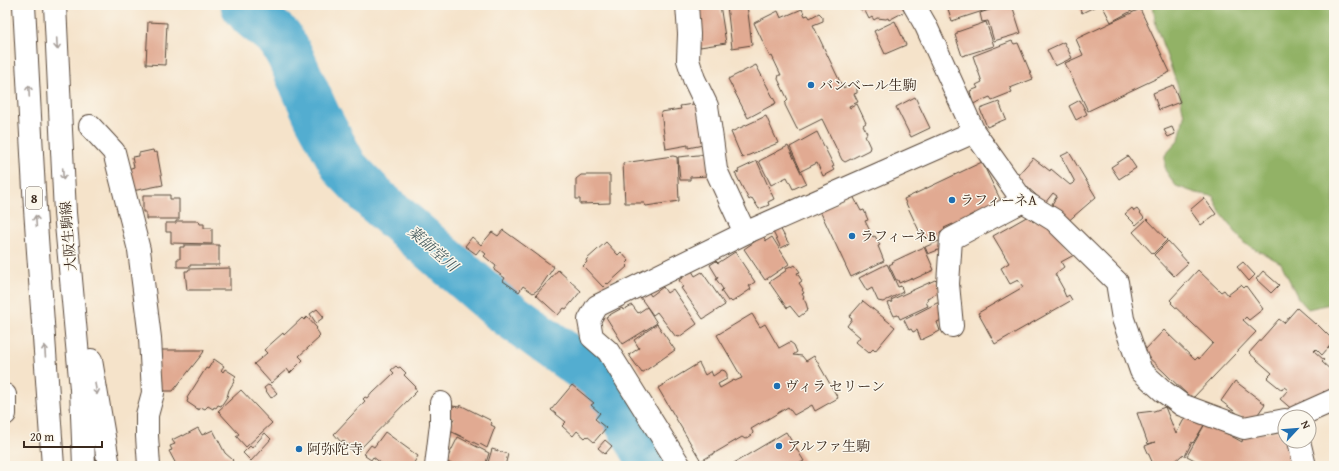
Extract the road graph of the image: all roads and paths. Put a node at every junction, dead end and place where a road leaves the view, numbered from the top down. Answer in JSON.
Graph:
{"nodes":[{"id":1,"x":24,"y":5,"type":"edge"},
{"id":2,"x":55,"y":5,"type":"edge"},
{"id":3,"x":687,"y":5,"type":"edge"},
{"id":4,"x":914,"y":5,"type":"edge"},
{"id":5,"x":90,"y":126,"type":"dead end"},
{"id":6,"x":974,"y":132,"type":"junction"},
{"id":7,"x":1023,"y":201,"type":"junction"},
{"id":8,"x":65,"y":213,"type":"junction"},
{"id":9,"x":745,"y":233,"type":"junction"},
{"id":10,"x":952,"y":326,"type":"dead end"},
{"id":11,"x":48,"y":390,"type":"junction"},
{"id":12,"x":5,"y":395,"type":"edge"},
{"id":13,"x":1334,"y":400,"type":"edge"},
{"id":14,"x":441,"y":403,"type":"dead end"},
{"id":15,"x":1314,"y":409,"type":"edge"},
{"id":16,"x":5,"y":414,"type":"edge"},
{"id":17,"x":1277,"y":422,"type":"edge"},
{"id":18,"x":1301,"y":449,"type":"edge"},
{"id":19,"x":44,"y":466,"type":"edge"},
{"id":20,"x":53,"y":466,"type":"edge"},
{"id":21,"x":84,"y":466,"type":"edge"},
{"id":22,"x":110,"y":466,"type":"edge"},
{"id":23,"x":149,"y":466,"type":"edge"},
{"id":24,"x":436,"y":466,"type":"edge"},
{"id":25,"x":680,"y":466,"type":"edge"},
{"id":26,"x":1305,"y":466,"type":"edge"}],
"edges":[{"from":11,"to":1,"type":"street","number":"8","one_way":true},
{"from":2,"to":8,"type":"street","name":"大阪生駒線","one_way":true},
{"from":3,"to":9,"type":"street"},
{"from":4,"to":6,"type":"street"},
{"from":5,"to":23,"type":"street"},
{"from":6,"to":7,"type":"street"},
{"from":6,"to":9,"type":"street"},
{"from":7,"to":10,"type":"street"},
{"from":7,"to":17,"type":"street"},
{"from":8,"to":21,"type":"street","name":"大阪生駒線"},
{"from":8,"to":22,"type":"street","one_way":true},
{"from":9,"to":25,"type":"street"},
{"from":11,"to":19,"type":"street"},
{"from":11,"to":20,"type":"street","number":"8"},
{"from":12,"to":16,"type":"street"},
{"from":13,"to":15,"type":"street"},
{"from":14,"to":24,"type":"street"},
{"from":18,"to":26,"type":"street"}]}
